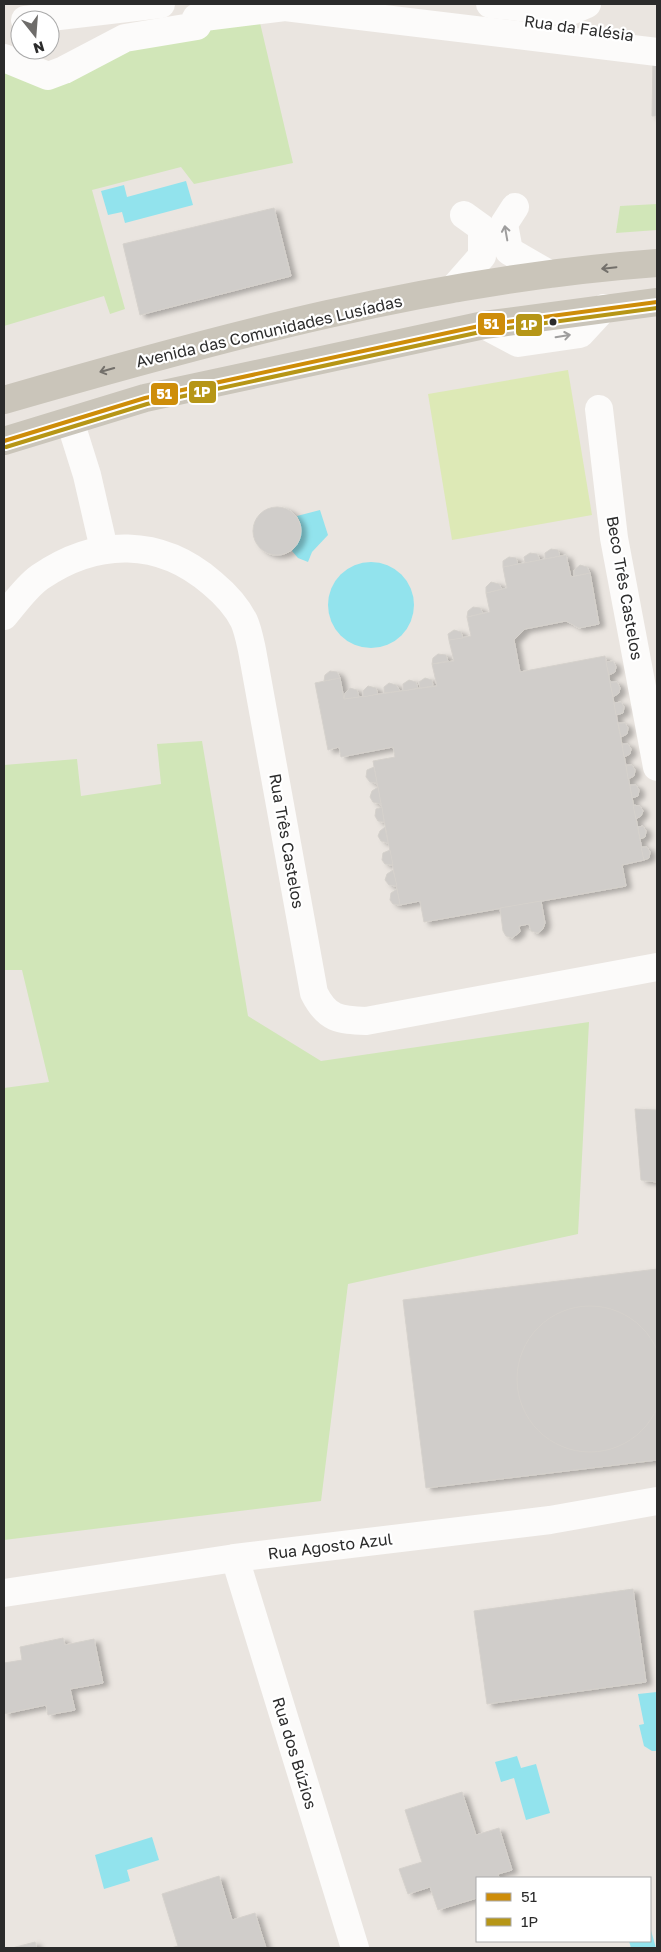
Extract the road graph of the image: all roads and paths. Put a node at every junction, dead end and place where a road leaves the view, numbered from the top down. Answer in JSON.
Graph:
{"nodes":[{"id":1,"x":161,"y":4,"type":"edge"},
{"id":2,"x":412,"y":4,"type":"edge"},
{"id":3,"x":490,"y":4,"type":"edge"},
{"id":4,"x":587,"y":4,"type":"edge"},
{"id":5,"x":60,"y":16,"type":"edge"},
{"id":6,"x":657,"y":39,"type":"edge"},
{"id":7,"x":657,"y":52,"type":"edge"},
{"id":8,"x":4,"y":58,"type":"edge"},
{"id":9,"x":515,"y":207,"type":"dead end"},
{"id":10,"x":464,"y":215,"type":"dead end"},
{"id":11,"x":657,"y":263,"type":"edge"},
{"id":12,"x":549,"y":274,"type":"junction"},
{"id":13,"x":453,"y":289,"type":"junction"},
{"id":14,"x":657,"y":302,"type":"edge"},
{"id":15,"x":4,"y":400,"type":"edge"},
{"id":16,"x":598,"y":409,"type":"dead end"},
{"id":17,"x":70,"y":421,"type":"junction"},
{"id":18,"x":4,"y":441,"type":"edge"},
{"id":19,"x":104,"y":549,"type":"junction"},
{"id":20,"x":4,"y":616,"type":"edge"},
{"id":21,"x":657,"y":767,"type":"edge"},
{"id":22,"x":657,"y":967,"type":"edge"},
{"id":23,"x":657,"y":1501,"type":"edge"},
{"id":24,"x":235,"y":1558,"type":"junction"},
{"id":25,"x":4,"y":1592,"type":"edge"},
{"id":26,"x":356,"y":1948,"type":"edge"}],
"edges":[{"from":1,"to":5,"type":"street"},
{"from":2,"to":6,"type":"street","name":"Rua da Falésia"},
{"from":3,"to":4,"type":"street"},
{"from":7,"to":8,"type":"street"},
{"from":12,"to":9,"type":"street","one_way":true},
{"from":10,"to":13,"type":"street"},
{"from":11,"to":12,"type":"main road","name":"Avenida das Comunidades Lusíadas","one_way":true},
{"from":12,"to":13,"type":"main road","name":"Avenida das Comunidades Lusíadas"},
{"from":13,"to":15,"type":"main road","name":"Avenida das Comunidades Lusíadas","one_way":true},
{"from":17,"to":14,"type":"main road","one_way":true},
{"from":16,"to":21,"type":"street","name":"Beco Três Castelos"},
{"from":17,"to":18,"type":"main road"},
{"from":17,"to":19,"type":"street"},
{"from":19,"to":20,"type":"street","name":"Rua Três Castelos"},
{"from":19,"to":22,"type":"street","name":"Rua Três Castelos"},
{"from":23,"to":24,"type":"street","name":"Rua Agosto Azul"},
{"from":24,"to":25,"type":"street","name":"Rua Agosto Azul"},
{"from":24,"to":26,"type":"street","name":"Rua dos Búzios"}]}
